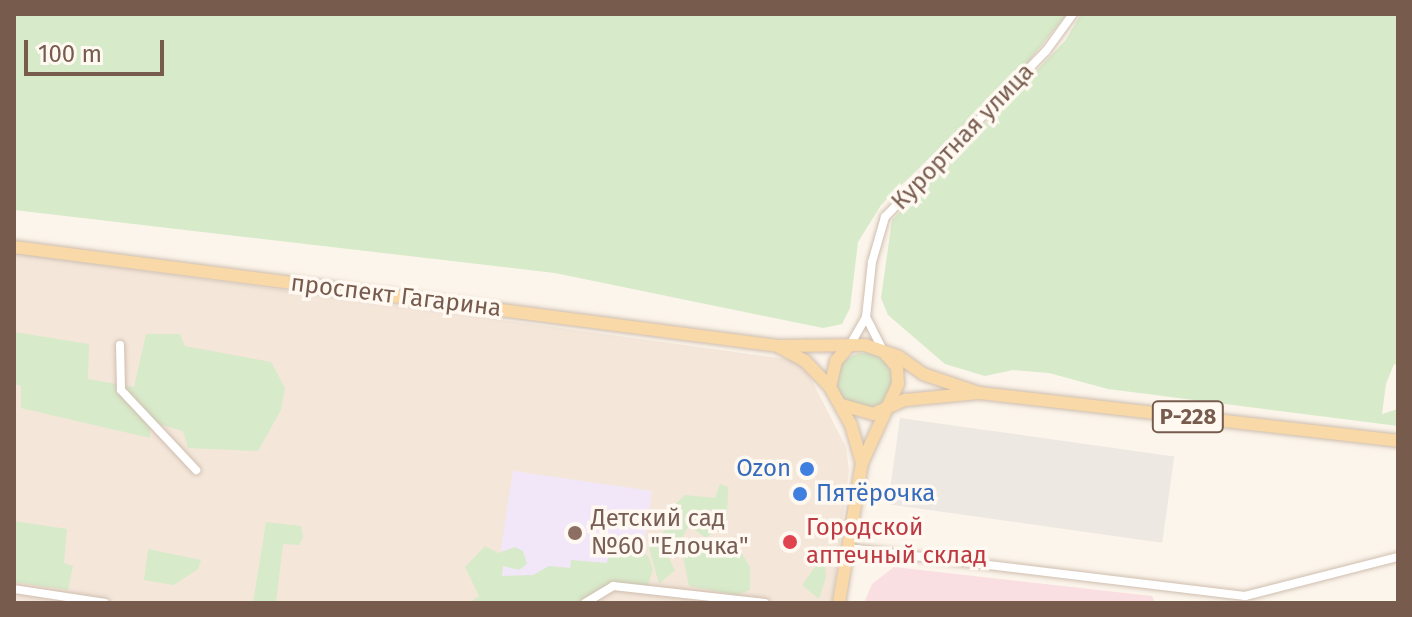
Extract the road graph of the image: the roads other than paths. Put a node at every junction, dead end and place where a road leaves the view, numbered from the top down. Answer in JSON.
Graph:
{"nodes":[{"id":1,"x":1073,"y":14,"type":"edge"},
{"id":2,"x":14,"y":247,"type":"edge"},
{"id":3,"x":866,"y":317,"type":"junction"},
{"id":4,"x":120,"y":345,"type":"dead end"},
{"id":5,"x":850,"y":345,"type":"junction"},
{"id":6,"x":778,"y":346,"type":"junction"},
{"id":7,"x":882,"y":349,"type":"junction"},
{"id":8,"x":830,"y":387,"type":"junction"},
{"id":9,"x":979,"y":393,"type":"junction"},
{"id":10,"x":842,"y":405,"type":"junction"},
{"id":11,"x":892,"y":406,"type":"junction"},
{"id":12,"x":1398,"y":441,"type":"edge"},
{"id":13,"x":862,"y":463,"type":"junction"},
{"id":14,"x":196,"y":470,"type":"dead end"},
{"id":15,"x":848,"y":548,"type":"junction"},
{"id":16,"x":1398,"y":557,"type":"edge"},
{"id":17,"x":14,"y":589,"type":"edge"},
{"id":18,"x":754,"y":602,"type":"edge"},
{"id":19,"x":105,"y":603,"type":"edge"},
{"id":20,"x":585,"y":603,"type":"edge"},
{"id":21,"x":765,"y":603,"type":"edge"},
{"id":22,"x":839,"y":603,"type":"edge"}],
"edges":[{"from":1,"to":3,"type":"street","name":"Курортная улица"},
{"from":2,"to":6,"type":"main road","name":"проспект Гагарина"},
{"from":3,"to":5,"type":"street","name":"Курортная улица"},
{"from":3,"to":7,"type":"street"},
{"from":4,"to":14,"type":"street"},
{"from":5,"to":6,"type":"main road","name":"проспект Гагарина"},
{"from":5,"to":7,"type":"main road","number":"Р-228"},
{"from":5,"to":8,"type":"main road"},
{"from":6,"to":8,"type":"main road","name":"проспект Гагарина"},
{"from":7,"to":9,"type":"main road","number":"Р-228"},
{"from":7,"to":11,"type":"main road"},
{"from":8,"to":10,"type":"main road"},
{"from":9,"to":11,"type":"main road","number":"Р-228"},
{"from":9,"to":12,"type":"main road","number":"Р-228"},
{"from":10,"to":11,"type":"main road","number":"Р-228"},
{"from":10,"to":13,"type":"main road"},
{"from":11,"to":13,"type":"main road"},
{"from":13,"to":15,"type":"main road"},
{"from":15,"to":16,"type":"street"},
{"from":15,"to":22,"type":"main road"},
{"from":17,"to":19,"type":"street"},
{"from":18,"to":20,"type":"street"},
{"from":18,"to":21,"type":"street"}]}
